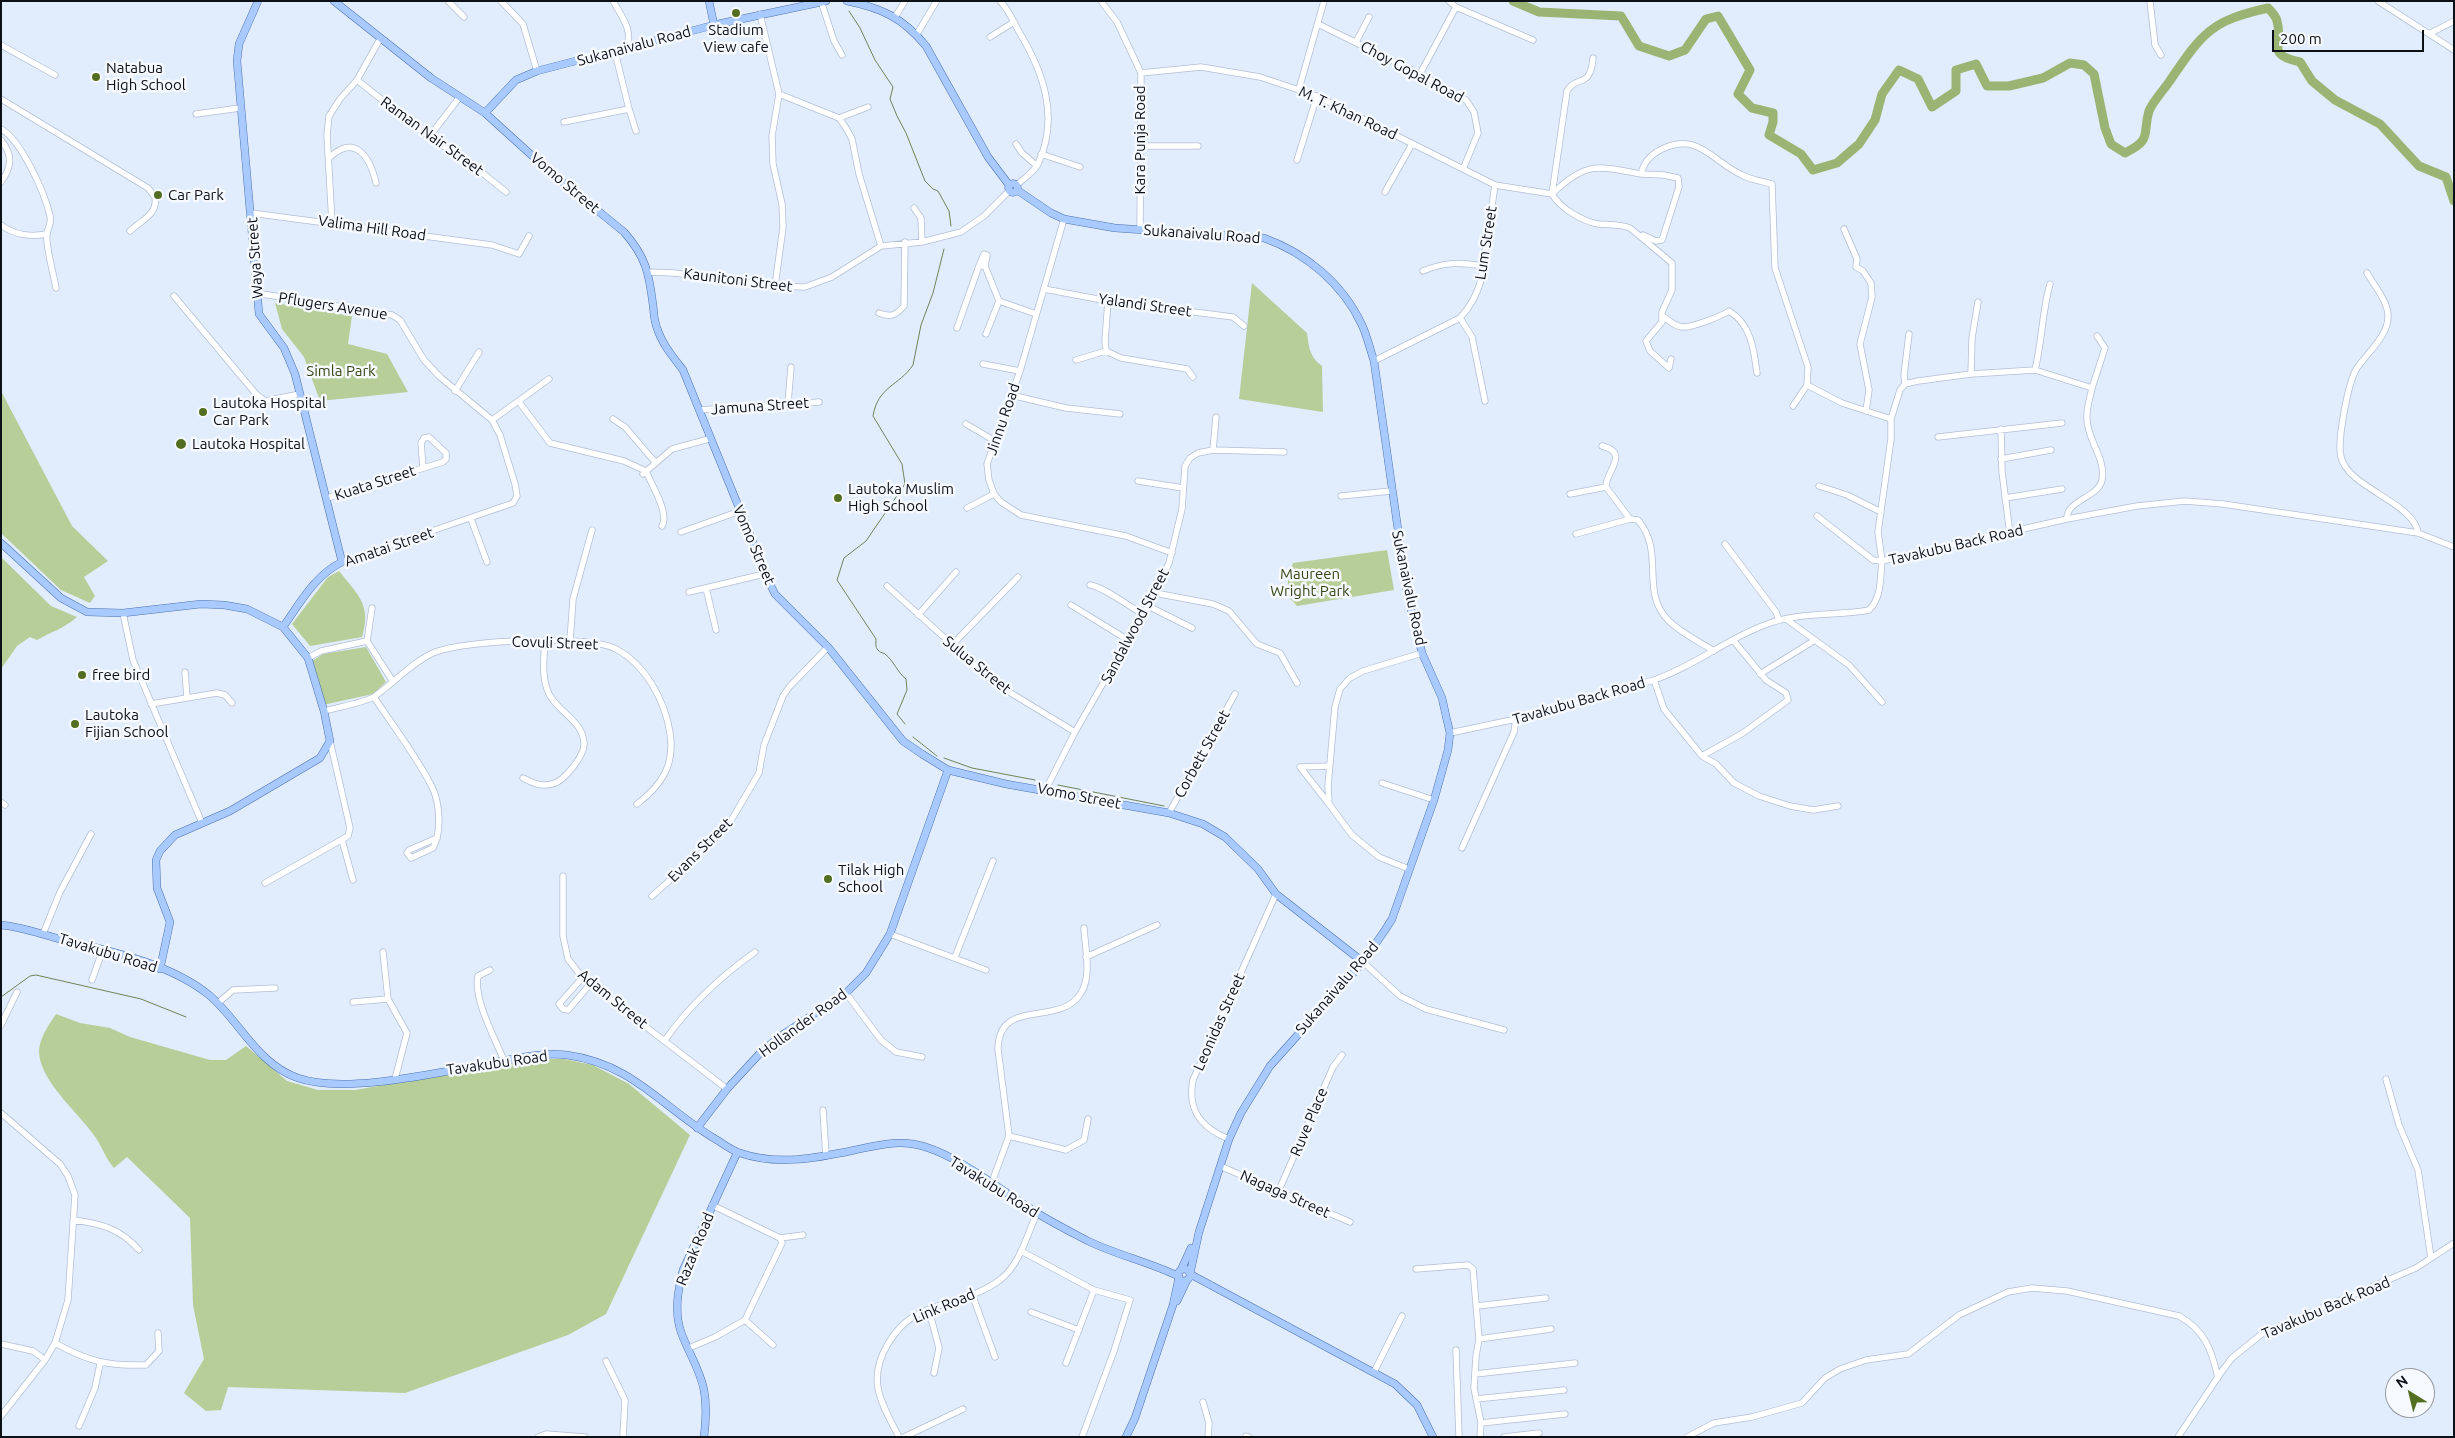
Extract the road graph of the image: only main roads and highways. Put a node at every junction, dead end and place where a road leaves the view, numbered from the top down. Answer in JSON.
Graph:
{"nodes":[{"id":1,"x":334,"y":1,"type":"edge"},
{"id":2,"x":709,"y":1,"type":"edge"},
{"id":3,"x":821,"y":1,"type":"edge"},
{"id":4,"x":826,"y":1,"type":"edge"},
{"id":5,"x":847,"y":1,"type":"edge"},
{"id":6,"x":258,"y":2,"type":"edge"},
{"id":7,"x":714,"y":25,"type":"junction"},
{"id":8,"x":485,"y":112,"type":"junction"},
{"id":9,"x":1,"y":542,"type":"edge"},
{"id":10,"x":342,"y":562,"type":"joint"},
{"id":11,"x":283,"y":627,"type":"junction"},
{"id":12,"x":948,"y":770,"type":"junction"},
{"id":13,"x":1,"y":925,"type":"edge"},
{"id":14,"x":1363,"y":962,"type":"junction"},
{"id":15,"x":160,"y":968,"type":"junction"},
{"id":16,"x":697,"y":1128,"type":"junction"},
{"id":17,"x":737,"y":1153,"type":"junction"},
{"id":18,"x":1199,"y":1232,"type":"junction"},
{"id":19,"x":1180,"y":1274,"type":"junction"},
{"id":20,"x":1188,"y":1277,"type":"junction"},
{"id":21,"x":1173,"y":1305,"type":"junction"},
{"id":22,"x":704,"y":1437,"type":"edge"},
{"id":23,"x":1126,"y":1437,"type":"edge"},
{"id":24,"x":1433,"y":1437,"type":"edge"}],
"edges":[{"from":1,"to":8,"type":"main road","name":"Vomo Street"},
{"from":2,"to":7,"type":"main road"},
{"from":3,"to":4,"type":"main road","name":"Sukanaivalu Road"},
{"from":3,"to":7,"type":"main road","name":"Sukanaivalu Road"},
{"from":5,"to":14,"type":"main road","name":"Sukanaivalu Road"},
{"from":6,"to":10,"type":"main road","name":"Waya Street"},
{"from":7,"to":8,"type":"main road","name":"Sukanaivalu Road"},
{"from":8,"to":12,"type":"main road","name":"Vomo Street"},
{"from":9,"to":11,"type":"main road"},
{"from":10,"to":11,"type":"main road","name":"Amatai Street"},
{"from":11,"to":15,"type":"main road"},
{"from":12,"to":14,"type":"main road","name":"Vomo Street"},
{"from":12,"to":16,"type":"main road","name":"Hollander Road"},
{"from":13,"to":15,"type":"main road","name":"Tavakubu Road"},
{"from":14,"to":18,"type":"main road","name":"Sukanaivalu Road"},
{"from":15,"to":16,"type":"main road","name":"Tavakubu Road"},
{"from":16,"to":17,"type":"main road","name":"Tavakubu Road"},
{"from":17,"to":19,"type":"main road","name":"Tavakubu Road"},
{"from":17,"to":22,"type":"main road","name":"Razak Road"},
{"from":18,"to":19,"type":"main road","name":"Sukanaivalu Road"},
{"from":18,"to":20,"type":"main road","name":"Sukanaivalu Road"},
{"from":19,"to":20,"type":"main road","name":"Tavakubu Road"},
{"from":19,"to":21,"type":"main road","name":"Sukanaivalu Road"},
{"from":20,"to":21,"type":"main road","name":"Sukanaivalu Road"},
{"from":20,"to":24,"type":"main road"},
{"from":21,"to":23,"type":"main road","name":"Sukanaivalu Road"}]}
